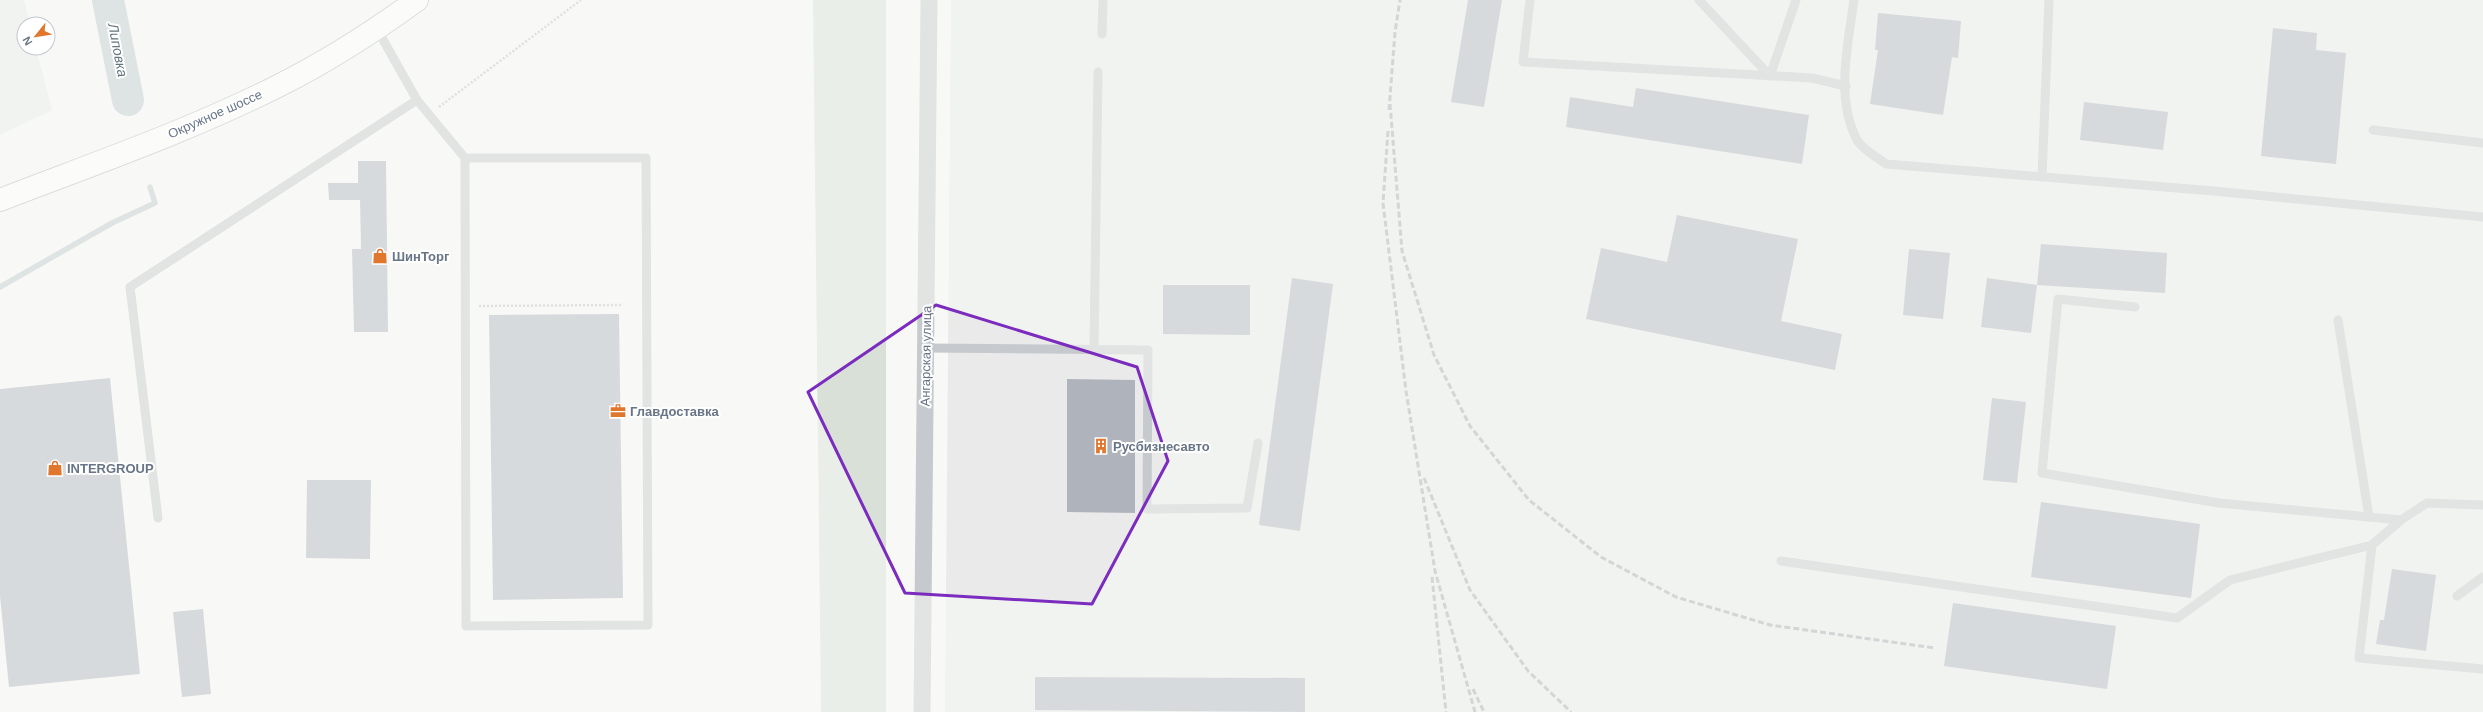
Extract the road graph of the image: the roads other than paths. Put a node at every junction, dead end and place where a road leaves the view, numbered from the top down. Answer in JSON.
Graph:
{"nodes":[{"id":1,"x":417,"y":0,"type":"edge"},
{"id":2,"x":929,"y":0,"type":"edge"},
{"id":3,"x":1103,"y":0,"type":"edge"},
{"id":4,"x":1530,"y":0,"type":"edge"},
{"id":5,"x":1699,"y":0,"type":"edge"},
{"id":6,"x":1796,"y":0,"type":"edge"},
{"id":7,"x":1854,"y":0,"type":"edge"},
{"id":8,"x":2049,"y":0,"type":"edge"},
{"id":9,"x":377,"y":29,"type":"junction"},
{"id":10,"x":1102,"y":34,"type":"dead end"},
{"id":11,"x":1098,"y":72,"type":"dead end"},
{"id":12,"x":1770,"y":76,"type":"junction"},
{"id":13,"x":1846,"y":86,"type":"junction"},
{"id":14,"x":417,"y":100,"type":"junction"},
{"id":15,"x":2373,"y":130,"type":"dead end"},
{"id":16,"x":2483,"y":143,"type":"edge"},
{"id":17,"x":465,"y":158,"type":"junction"},
{"id":18,"x":2042,"y":177,"type":"junction"},
{"id":19,"x":0,"y":200,"type":"edge"},
{"id":20,"x":2483,"y":217,"type":"edge"},
{"id":21,"x":2135,"y":308,"type":"dead end"},
{"id":22,"x":2338,"y":320,"type":"dead end"},
{"id":23,"x":926,"y":348,"type":"junction"},
{"id":24,"x":1094,"y":349,"type":"junction"},
{"id":25,"x":1258,"y":443,"type":"dead end"},
{"id":26,"x":2483,"y":505,"type":"edge"},
{"id":27,"x":2369,"y":517,"type":"junction"},
{"id":28,"x":158,"y":518,"type":"dead end"},
{"id":29,"x":2400,"y":520,"type":"junction"},
{"id":30,"x":2372,"y":545,"type":"junction"},
{"id":31,"x":1781,"y":561,"type":"dead end"},
{"id":32,"x":2483,"y":578,"type":"edge"},
{"id":33,"x":2457,"y":596,"type":"dead end"},
{"id":34,"x":2483,"y":669,"type":"edge"},
{"id":35,"x":922,"y":712,"type":"edge"}],
"edges":[{"from":1,"to":9,"type":"main road","name":"Окружное шоссе"},
{"from":2,"to":23,"type":"street","name":"Ангарская улица"},
{"from":3,"to":10,"type":"lane"},
{"from":4,"to":12,"type":"lane"},
{"from":5,"to":12,"type":"lane"},
{"from":6,"to":12,"type":"lane"},
{"from":7,"to":13,"type":"lane"},
{"from":8,"to":18,"type":"lane"},
{"from":9,"to":14,"type":"lane"},
{"from":9,"to":19,"type":"main road","name":"Окружное шоссе"},
{"from":11,"to":24,"type":"lane"},
{"from":12,"to":13,"type":"lane"},
{"from":13,"to":18,"type":"lane"},
{"from":14,"to":17,"type":"lane"},
{"from":14,"to":28,"type":"lane"},
{"from":15,"to":16,"type":"lane"},
{"from":17,"to":17,"type":"lane"},
{"from":18,"to":20,"type":"lane"},
{"from":21,"to":27,"type":"lane"},
{"from":22,"to":27,"type":"lane"},
{"from":23,"to":24,"type":"lane"},
{"from":23,"to":35,"type":"street","name":"Ангарская улица"},
{"from":24,"to":25,"type":"lane"},
{"from":26,"to":29,"type":"lane"},
{"from":27,"to":29,"type":"lane"},
{"from":29,"to":30,"type":"lane"},
{"from":30,"to":31,"type":"lane"},
{"from":30,"to":34,"type":"lane"},
{"from":32,"to":33,"type":"lane"}]}
